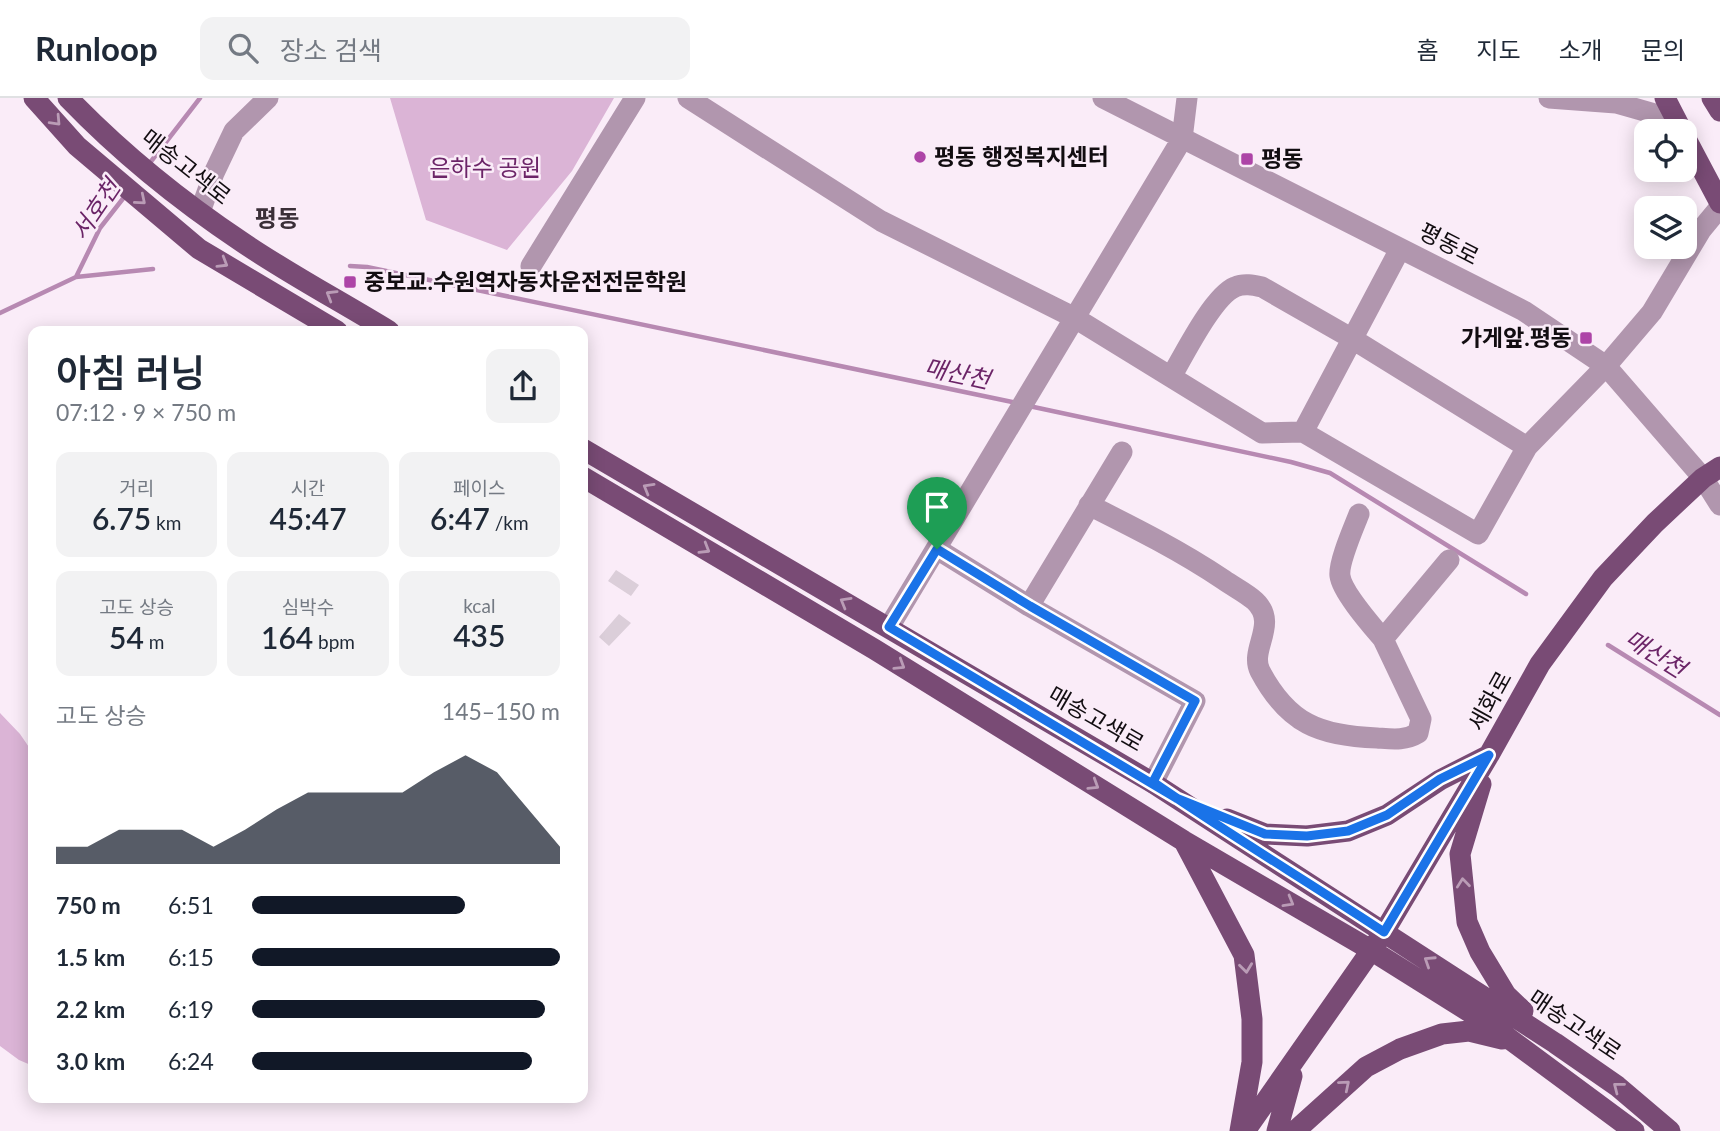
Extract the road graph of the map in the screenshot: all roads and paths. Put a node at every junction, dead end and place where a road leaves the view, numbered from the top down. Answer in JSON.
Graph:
{"nodes":[{"id":1,"x":34,"y":98,"type":"edge"},
{"id":2,"x":68,"y":98,"type":"edge"},
{"id":3,"x":268,"y":98,"type":"edge"},
{"id":4,"x":635,"y":98,"type":"edge"},
{"id":5,"x":688,"y":98,"type":"edge"},
{"id":6,"x":1103,"y":98,"type":"edge"},
{"id":7,"x":1187,"y":98,"type":"edge"},
{"id":8,"x":1549,"y":98,"type":"edge"},
{"id":9,"x":1665,"y":98,"type":"edge"},
{"id":10,"x":1712,"y":98,"type":"edge"},
{"id":11,"x":1720,"y":111,"type":"edge"},
{"id":12,"x":1656,"y":119,"type":"edge"},
{"id":13,"x":1676,"y":119,"type":"edge"},
{"id":14,"x":1182,"y":139,"type":"junction"},
{"id":15,"x":1697,"y":160,"type":"edge"},
{"id":16,"x":1720,"y":205,"type":"edge"},
{"id":17,"x":193,"y":207,"type":"junction"},
{"id":18,"x":1400,"y":249,"type":"junction"},
{"id":19,"x":531,"y":266,"type":"dead end"},
{"id":20,"x":1075,"y":318,"type":"junction"},
{"id":21,"x":329,"y":326,"type":"edge"},
{"id":22,"x":381,"y":326,"type":"edge"},
{"id":23,"x":1351,"y":338,"type":"junction"},
{"id":24,"x":1606,"y":366,"type":"junction"},
{"id":25,"x":1171,"y":377,"type":"junction"},
{"id":26,"x":1303,"y":432,"type":"junction"},
{"id":27,"x":1527,"y":447,"type":"junction"},
{"id":28,"x":588,"y":452,"type":"edge"},
{"id":29,"x":1122,"y":452,"type":"dead end"},
{"id":30,"x":1712,"y":473,"type":"edge"},
{"id":31,"x":588,"y":480,"type":"edge"},
{"id":32,"x":1089,"y":505,"type":"junction"},
{"id":33,"x":1720,"y":505,"type":"edge"},
{"id":34,"x":1359,"y":514,"type":"dead end"},
{"id":35,"x":937,"y":549,"type":"junction"},
{"id":36,"x":1450,"y":560,"type":"dead end"},
{"id":37,"x":1030,"y":606,"type":"junction"},
{"id":38,"x":889,"y":627,"type":"junction"},
{"id":39,"x":1383,"y":639,"type":"junction"},
{"id":40,"x":1489,"y":755,"type":"junction"},
{"id":41,"x":1153,"y":782,"type":"junction"},
{"id":42,"x":1176,"y":798,"type":"junction"},
{"id":43,"x":1184,"y":841,"type":"junction"},
{"id":44,"x":1384,"y":932,"type":"junction"},
{"id":45,"x":1371,"y":950,"type":"junction"},
{"id":46,"x":1510,"y":1041,"type":"junction"},
{"id":47,"x":1555,"y":1043,"type":"junction"},
{"id":48,"x":1296,"y":1061,"type":"junction"},
{"id":49,"x":1240,"y":1131,"type":"edge"},
{"id":50,"x":1245,"y":1131,"type":"edge"},
{"id":51,"x":1277,"y":1131,"type":"edge"},
{"id":52,"x":1295,"y":1131,"type":"edge"},
{"id":53,"x":1634,"y":1131,"type":"edge"},
{"id":54,"x":1670,"y":1131,"type":"edge"}],
"edges":[{"from":1,"to":21,"type":"main road","one_way":true},
{"from":2,"to":17,"type":"main road","name":"매송고색로"},
{"from":3,"to":17,"type":"street"},
{"from":4,"to":19,"type":"street"},
{"from":5,"to":20,"type":"street"},
{"from":6,"to":14,"type":"street","name":"평동로"},
{"from":7,"to":14,"type":"street"},
{"from":8,"to":12,"type":"street"},
{"from":9,"to":13,"type":"main road"},
{"from":10,"to":11,"type":"main road"},
{"from":14,"to":18,"type":"street","name":"평동로"},
{"from":14,"to":20,"type":"street"},
{"from":15,"to":16,"type":"main road"},
{"from":16,"to":24,"type":"street"},
{"from":22,"to":17,"type":"main road","name":"매송고색로","one_way":true},
{"from":18,"to":23,"type":"street"},
{"from":18,"to":24,"type":"street","name":"평동로"},
{"from":20,"to":25,"type":"street"},
{"from":20,"to":35,"type":"street"},
{"from":23,"to":25,"type":"street"},
{"from":23,"to":26,"type":"street"},
{"from":23,"to":27,"type":"street"},
{"from":24,"to":27,"type":"street"},
{"from":24,"to":30,"type":"street","name":"평동로"},
{"from":25,"to":26,"type":"street"},
{"from":26,"to":27,"type":"street"},
{"from":38,"to":28,"type":"main road","name":"매송고색로","one_way":true},
{"from":29,"to":32,"type":"street"},
{"from":30,"to":33,"type":"street","name":"평동로"},
{"from":30,"to":40,"type":"main road","name":"세화로"},
{"from":31,"to":43,"type":"main road","one_way":true},
{"from":32,"to":37,"type":"street"},
{"from":32,"to":39,"type":"street"},
{"from":34,"to":39,"type":"street"},
{"from":35,"to":37,"type":"street"},
{"from":35,"to":38,"type":"street"},
{"from":36,"to":39,"type":"street"},
{"from":37,"to":41,"type":"street"},
{"from":38,"to":41,"type":"main road","name":"매송고색로"},
{"from":40,"to":42,"type":"main road"},
{"from":40,"to":44,"type":"main road","name":"세화로"},
{"from":47,"to":40,"type":"main road","one_way":true},
{"from":41,"to":42,"type":"main road","name":"매송고색로"},
{"from":42,"to":44,"type":"main road","name":"매송고색로"},
{"from":43,"to":45,"type":"main road","one_way":true},
{"from":43,"to":49,"type":"main road","one_way":true},
{"from":44,"to":45,"type":"main road","name":"세화로"},
{"from":47,"to":44,"type":"main road","name":"매송고색로","one_way":true},
{"from":45,"to":46,"type":"main road"},
{"from":45,"to":48,"type":"main road","name":"세화로"},
{"from":52,"to":46,"type":"main road","one_way":true},
{"from":46,"to":53,"type":"main road"},
{"from":54,"to":47,"type":"main road","name":"매송고색로","one_way":true},
{"from":48,"to":50,"type":"main road","name":"세화로"},
{"from":48,"to":51,"type":"main road","name":"세화로"}]}
